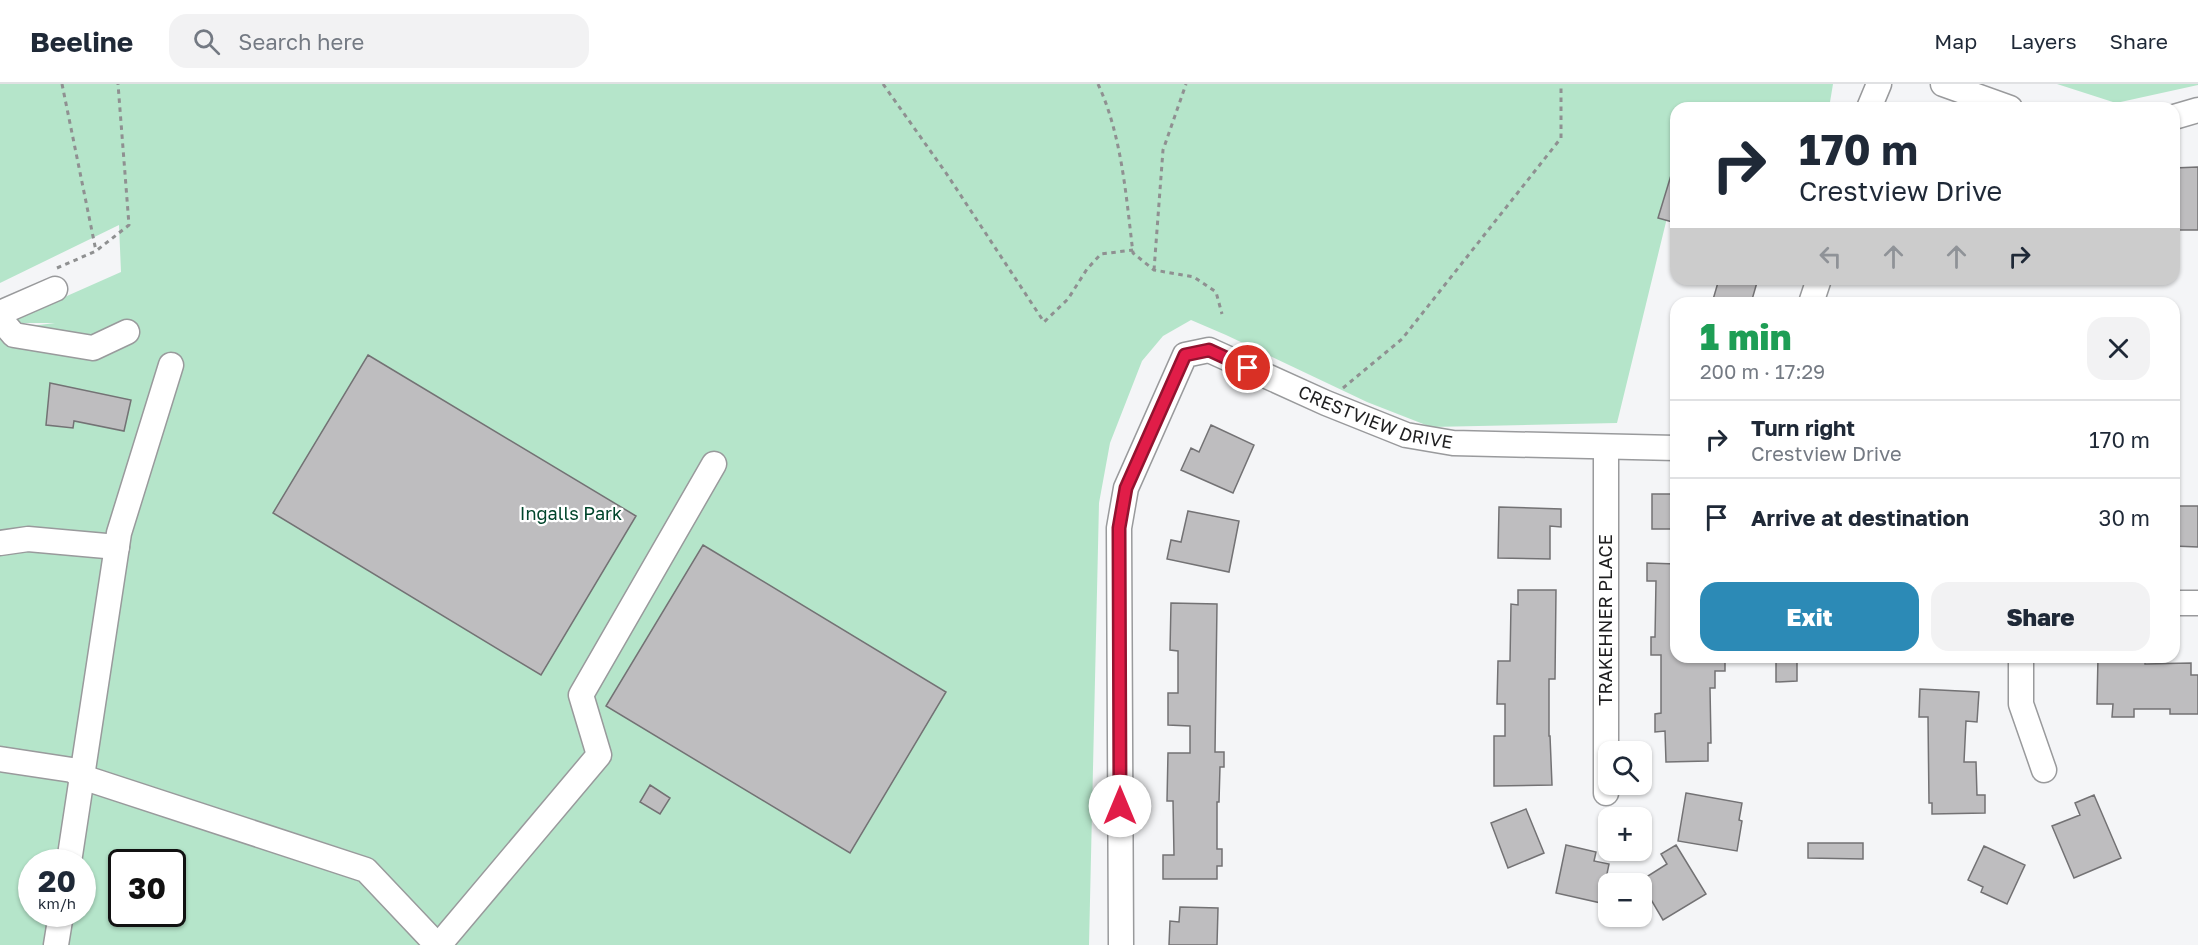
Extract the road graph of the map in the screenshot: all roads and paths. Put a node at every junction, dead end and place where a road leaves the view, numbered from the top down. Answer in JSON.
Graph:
{"nodes":[{"id":1,"x":62,"y":84,"type":"edge"},
{"id":2,"x":118,"y":84,"type":"edge"},
{"id":3,"x":883,"y":84,"type":"edge"},
{"id":4,"x":1098,"y":84,"type":"edge"},
{"id":5,"x":1185,"y":84,"type":"edge"},
{"id":6,"x":1561,"y":84,"type":"edge"},
{"id":7,"x":1879,"y":84,"type":"edge"},
{"id":8,"x":1943,"y":84,"type":"edge"},
{"id":9,"x":1872,"y":102,"type":"edge"},
{"id":10,"x":1993,"y":102,"type":"edge"},
{"id":11,"x":2198,"y":111,"type":"edge"},
{"id":12,"x":2180,"y":116,"type":"edge"},
{"id":13,"x":1133,"y":250,"type":"junction"},
{"id":14,"x":96,"y":251,"type":"junction"},
{"id":15,"x":1154,"y":270,"type":"junction"},
{"id":16,"x":54,"y":279,"type":"joint"},
{"id":17,"x":0,"y":313,"type":"edge"},
{"id":18,"x":1222,"y":314,"type":"dead end"},
{"id":19,"x":0,"y":319,"type":"edge"},
{"id":20,"x":127,"y":332,"type":"dead end"},
{"id":21,"x":171,"y":365,"type":"dead end"},
{"id":22,"x":1326,"y":403,"type":"junction"},
{"id":23,"x":1606,"y":447,"type":"junction"},
{"id":24,"x":1670,"y":448,"type":"edge"},
{"id":25,"x":714,"y":464,"type":"dead end"},
{"id":26,"x":0,"y":543,"type":"edge"},
{"id":27,"x":117,"y":547,"type":"junction"},
{"id":28,"x":2180,"y":603,"type":"edge"},
{"id":29,"x":2198,"y":603,"type":"edge"},
{"id":30,"x":2021,"y":663,"type":"edge"},
{"id":31,"x":1606,"y":741,"type":"edge"},
{"id":32,"x":0,"y":759,"type":"edge"},
{"id":33,"x":2044,"y":770,"type":"dead end"},
{"id":34,"x":82,"y":777,"type":"junction"},
{"id":35,"x":71,"y":849,"type":"edge"},
{"id":36,"x":59,"y":927,"type":"edge"},
{"id":37,"x":56,"y":945,"type":"edge"},
{"id":38,"x":438,"y":945,"type":"edge"},
{"id":39,"x":1121,"y":945,"type":"edge"}],
"edges":[{"from":1,"to":14,"type":"path"},
{"from":2,"to":14,"type":"path"},
{"from":3,"to":13,"type":"path"},
{"from":4,"to":13,"type":"path"},
{"from":5,"to":15,"type":"path"},
{"from":6,"to":22,"type":"path"},
{"from":7,"to":9,"type":"street"},
{"from":8,"to":10,"type":"street"},
{"from":11,"to":12,"type":"street"},
{"from":13,"to":15,"type":"path"},
{"from":14,"to":16,"type":"path"},
{"from":15,"to":18,"type":"path"},
{"from":16,"to":17,"type":"street"},
{"from":19,"to":20,"type":"street"},
{"from":21,"to":27,"type":"street"},
{"from":22,"to":23,"type":"street","name":"CRESTVIEW DRIVE"},
{"from":22,"to":39,"type":"street","name":"CRESTVIEW DRIVE"},
{"from":23,"to":24,"type":"street","name":"CRESTVIEW DRIVE"},
{"from":23,"to":31,"type":"street","name":"TRAKEHNER PLACE"},
{"from":25,"to":38,"type":"street"},
{"from":26,"to":27,"type":"street"},
{"from":27,"to":34,"type":"street"},
{"from":28,"to":29,"type":"street"},
{"from":30,"to":33,"type":"street"},
{"from":32,"to":34,"type":"street"},
{"from":34,"to":35,"type":"street"},
{"from":34,"to":38,"type":"street"},
{"from":36,"to":37,"type":"street"}]}
